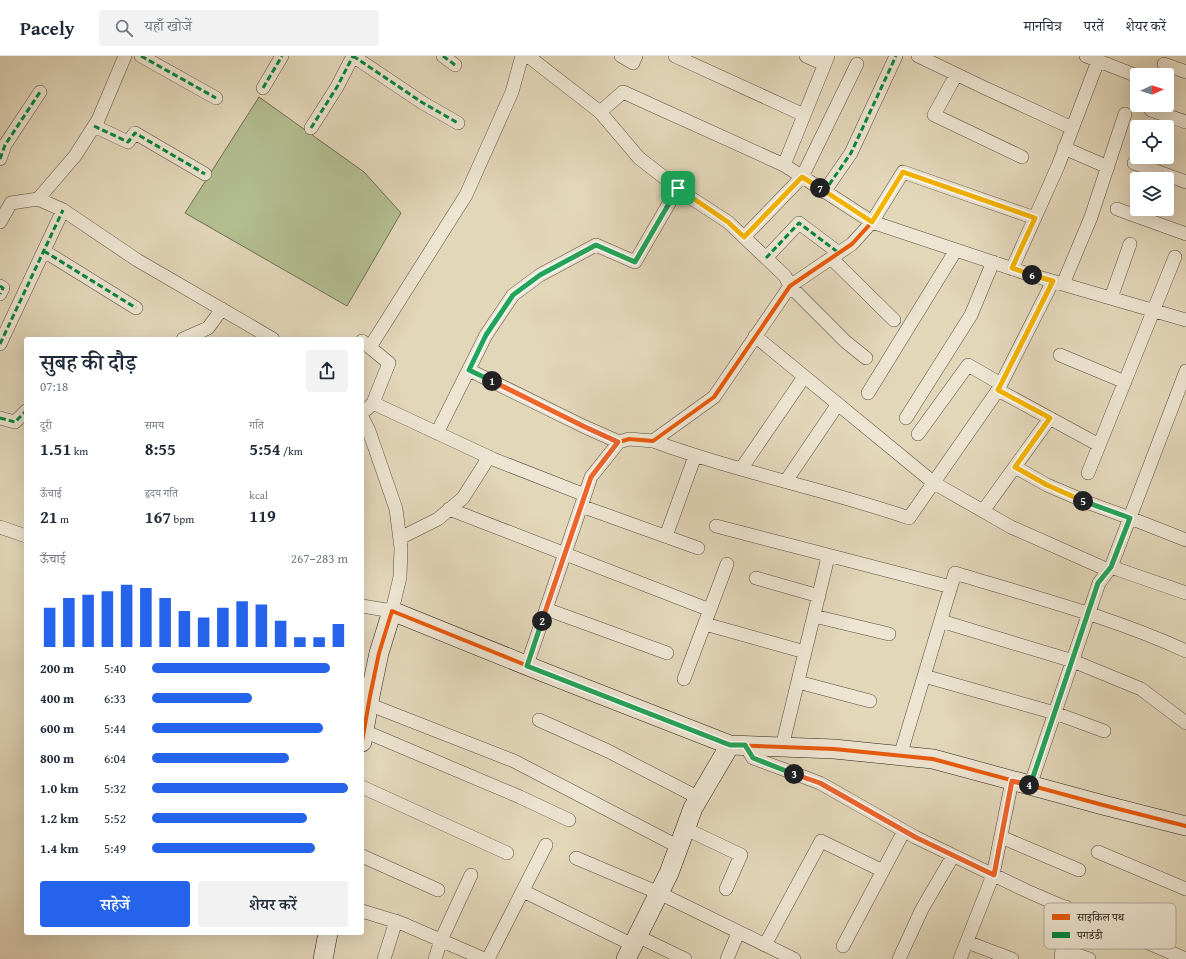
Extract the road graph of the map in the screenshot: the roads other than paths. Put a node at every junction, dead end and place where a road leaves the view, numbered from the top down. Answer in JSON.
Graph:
{"nodes":[{"id":1,"x":125,"y":56,"type":"edge"},
{"id":2,"x":141,"y":56,"type":"edge"},
{"id":3,"x":282,"y":56,"type":"edge"},
{"id":4,"x":353,"y":56,"type":"edge"},
{"id":5,"x":444,"y":56,"type":"edge"},
{"id":6,"x":522,"y":56,"type":"edge"},
{"id":7,"x":528,"y":56,"type":"edge"},
{"id":8,"x":621,"y":56,"type":"edge"},
{"id":9,"x":636,"y":56,"type":"edge"},
{"id":10,"x":675,"y":56,"type":"edge"},
{"id":11,"x":806,"y":56,"type":"edge"},
{"id":12,"x":896,"y":56,"type":"edge"},
{"id":13,"x":918,"y":56,"type":"edge"},
{"id":14,"x":1086,"y":56,"type":"edge"},
{"id":15,"x":826,"y":60,"type":"edge"},
{"id":16,"x":1098,"y":61,"type":"junction"},
{"id":17,"x":857,"y":64,"type":"dead end"},
{"id":18,"x":1164,"y":64,"type":"dead end"},
{"id":19,"x":455,"y":65,"type":"dead end"},
{"id":20,"x":1185,"y":67,"type":"edge"},
{"id":21,"x":1130,"y":73,"type":"edge"},
{"id":22,"x":956,"y":75,"type":"junction"},
{"id":23,"x":262,"y":88,"type":"dead end"},
{"id":24,"x":40,"y":92,"type":"dead end"},
{"id":25,"x":216,"y":98,"type":"dead end"},
{"id":26,"x":600,"y":112,"type":"junction"},
{"id":27,"x":1157,"y":112,"type":"edge"},
{"id":28,"x":1125,"y":114,"type":"dead end"},
{"id":29,"x":804,"y":115,"type":"junction"},
{"id":30,"x":1186,"y":122,"type":"edge"},
{"id":31,"x":458,"y":123,"type":"dead end"},
{"id":32,"x":94,"y":126,"type":"junction"},
{"id":33,"x":311,"y":128,"type":"dead end"},
{"id":34,"x":1072,"y":128,"type":"junction"},
{"id":35,"x":1064,"y":148,"type":"junction"},
{"id":36,"x":1022,"y":157,"type":"dead end"},
{"id":37,"x":0,"y":159,"type":"edge"},
{"id":38,"x":1134,"y":164,"type":"dead end"},
{"id":39,"x":784,"y":165,"type":"junction"},
{"id":40,"x":1108,"y":167,"type":"junction"},
{"id":41,"x":205,"y":174,"type":"dead end"},
{"id":42,"x":802,"y":177,"type":"junction"},
{"id":43,"x":1186,"y":182,"type":"edge"},
{"id":44,"x":678,"y":188,"type":"junction"},
{"id":45,"x":824,"y":192,"type":"junction"},
{"id":46,"x":38,"y":199,"type":"junction"},
{"id":47,"x":4,"y":205,"type":"edge"},
{"id":48,"x":1117,"y":209,"type":"dead end"},
{"id":49,"x":63,"y":210,"type":"junction"},
{"id":50,"x":1035,"y":218,"type":"junction"},
{"id":51,"x":0,"y":222,"type":"edge"},
{"id":52,"x":872,"y":222,"type":"junction"},
{"id":53,"x":1186,"y":234,"type":"edge"},
{"id":54,"x":744,"y":237,"type":"junction"},
{"id":55,"x":1130,"y":244,"type":"dead end"},
{"id":56,"x":956,"y":250,"type":"junction"},
{"id":57,"x":44,"y":251,"type":"junction"},
{"id":58,"x":835,"y":256,"type":"junction"},
{"id":59,"x":1176,"y":257,"type":"dead end"},
{"id":60,"x":766,"y":258,"type":"junction"},
{"id":61,"x":993,"y":262,"type":"junction"},
{"id":62,"x":1012,"y":268,"type":"junction"},
{"id":63,"x":1058,"y":283,"type":"junction"},
{"id":64,"x":0,"y":286,"type":"edge"},
{"id":65,"x":790,"y":286,"type":"junction"},
{"id":66,"x":0,"y":294,"type":"edge"},
{"id":67,"x":1111,"y":298,"type":"junction"},
{"id":68,"x":136,"y":308,"type":"dead end"},
{"id":69,"x":222,"y":309,"type":"junction"},
{"id":70,"x":1154,"y":311,"type":"junction"},
{"id":71,"x":894,"y":320,"type":"dead end"},
{"id":72,"x":1186,"y":320,"type":"edge"},
{"id":73,"x":755,"y":336,"type":"junction"},
{"id":74,"x":188,"y":337,"type":"edge"},
{"id":75,"x":270,"y":337,"type":"edge"},
{"id":76,"x":364,"y":342,"type":"edge"},
{"id":77,"x":0,"y":344,"type":"edge"},
{"id":78,"x":1060,"y":355,"type":"dead end"},
{"id":79,"x":866,"y":358,"type":"dead end"},
{"id":80,"x":469,"y":370,"type":"junction"},
{"id":81,"x":1186,"y":371,"type":"edge"},
{"id":82,"x":804,"y":377,"type":"junction"},
{"id":83,"x":1125,"y":382,"type":"junction"},
{"id":84,"x":1000,"y":387,"type":"junction"},
{"id":85,"x":868,"y":393,"type":"dead end"},
{"id":86,"x":372,"y":403,"type":"junction"},
{"id":87,"x":838,"y":404,"type":"junction"},
{"id":88,"x":24,"y":412,"type":"edge"},
{"id":89,"x":364,"y":413,"type":"edge"},
{"id":90,"x":0,"y":418,"type":"edge"},
{"id":91,"x":906,"y":418,"type":"dead end"},
{"id":92,"x":1050,"y":418,"type":"junction"},
{"id":93,"x":364,"y":420,"type":"edge"},
{"id":94,"x":437,"y":433,"type":"junction"},
{"id":95,"x":918,"y":434,"type":"dead end"},
{"id":96,"x":653,"y":441,"type":"junction"},
{"id":97,"x":618,"y":442,"type":"junction"},
{"id":98,"x":1099,"y":445,"type":"junction"},
{"id":99,"x":695,"y":456,"type":"junction"},
{"id":100,"x":488,"y":457,"type":"junction"},
{"id":101,"x":1015,"y":467,"type":"junction"},
{"id":102,"x":741,"y":469,"type":"junction"},
{"id":103,"x":1088,"y":473,"type":"dead end"},
{"id":104,"x":786,"y":481,"type":"junction"},
{"id":105,"x":934,"y":483,"type":"junction"},
{"id":106,"x":583,"y":500,"type":"junction"},
{"id":107,"x":449,"y":509,"type":"junction"},
{"id":108,"x":983,"y":511,"type":"junction"},
{"id":109,"x":1130,"y":518,"type":"junction"},
{"id":110,"x":716,"y":526,"type":"dead end"},
{"id":111,"x":0,"y":528,"type":"edge"},
{"id":112,"x":24,"y":535,"type":"edge"},
{"id":113,"x":666,"y":536,"type":"junction"},
{"id":114,"x":400,"y":538,"type":"junction"},
{"id":115,"x":1186,"y":540,"type":"edge"},
{"id":116,"x":698,"y":548,"type":"dead end"},
{"id":117,"x":564,"y":555,"type":"junction"},
{"id":118,"x":828,"y":557,"type":"junction"},
{"id":119,"x":727,"y":564,"type":"dead end"},
{"id":120,"x":1109,"y":568,"type":"junction"},
{"id":121,"x":756,"y":578,"type":"dead end"},
{"id":122,"x":951,"y":588,"type":"junction"},
{"id":123,"x":1186,"y":593,"type":"edge"},
{"id":124,"x":819,"y":596,"type":"junction"},
{"id":125,"x":364,"y":606,"type":"edge"},
{"id":126,"x":546,"y":609,"type":"junction"},
{"id":127,"x":710,"y":610,"type":"junction"},
{"id":128,"x":392,"y":611,"type":"junction"},
{"id":129,"x":1088,"y":613,"type":"junction"},
{"id":130,"x":814,"y":616,"type":"junction"},
{"id":131,"x":941,"y":621,"type":"junction"},
{"id":132,"x":704,"y":624,"type":"junction"},
{"id":133,"x":889,"y":634,"type":"dead end"},
{"id":134,"x":1186,"y":651,"type":"edge"},
{"id":135,"x":805,"y":652,"type":"junction"},
{"id":136,"x":667,"y":653,"type":"dead end"},
{"id":137,"x":1073,"y":661,"type":"junction"},
{"id":138,"x":527,"y":666,"type":"junction"},
{"id":139,"x":924,"y":676,"type":"junction"},
{"id":140,"x":684,"y":679,"type":"dead end"},
{"id":141,"x":798,"y":682,"type":"junction"},
{"id":142,"x":870,"y":701,"type":"dead end"},
{"id":143,"x":368,"y":704,"type":"junction"},
{"id":144,"x":1055,"y":713,"type":"junction"},
{"id":145,"x":539,"y":720,"type":"dead end"},
{"id":146,"x":1186,"y":723,"type":"edge"},
{"id":147,"x":364,"y":730,"type":"edge"},
{"id":148,"x":1104,"y":731,"type":"dead end"},
{"id":149,"x":364,"y":736,"type":"edge"},
{"id":150,"x":737,"y":745,"type":"junction"},
{"id":151,"x":782,"y":747,"type":"junction"},
{"id":152,"x":900,"y":756,"type":"junction"},
{"id":153,"x":1012,"y":781,"type":"junction"},
{"id":154,"x":1030,"y":786,"type":"junction"},
{"id":155,"x":364,"y":788,"type":"edge"},
{"id":156,"x":699,"y":798,"type":"junction"},
{"id":157,"x":569,"y":820,"type":"dead end"},
{"id":158,"x":1186,"y":826,"type":"edge"},
{"id":159,"x":686,"y":828,"type":"junction"},
{"id":160,"x":904,"y":831,"type":"junction"},
{"id":161,"x":1001,"y":837,"type":"junction"},
{"id":162,"x":546,"y":845,"type":"dead end"},
{"id":163,"x":679,"y":847,"type":"junction"},
{"id":164,"x":1098,"y":852,"type":"dead end"},
{"id":165,"x":507,"y":853,"type":"dead end"},
{"id":166,"x":953,"y":856,"type":"junction"},
{"id":167,"x":364,"y":857,"type":"edge"},
{"id":168,"x":576,"y":858,"type":"dead end"},
{"id":169,"x":1079,"y":870,"type":"dead end"},
{"id":170,"x":883,"y":871,"type":"junction"},
{"id":171,"x":471,"y":875,"type":"dead end"},
{"id":172,"x":994,"y":875,"type":"junction"},
{"id":173,"x":726,"y":889,"type":"dead end"},
{"id":174,"x":1186,"y":889,"type":"edge"},
{"id":175,"x":438,"y":890,"type":"dead end"},
{"id":176,"x":522,"y":890,"type":"junction"},
{"id":177,"x":659,"y":893,"type":"junction"},
{"id":178,"x":1057,"y":903,"type":"edge"},
{"id":179,"x":364,"y":912,"type":"edge"},
{"id":180,"x":396,"y":921,"type":"junction"},
{"id":181,"x":738,"y":933,"type":"junction"},
{"id":182,"x":328,"y":935,"type":"edge"},
{"id":183,"x":441,"y":940,"type":"junction"},
{"id":184,"x":967,"y":942,"type":"junction"},
{"id":185,"x":765,"y":945,"type":"junction"},
{"id":186,"x":843,"y":946,"type":"dead end"},
{"id":187,"x":632,"y":947,"type":"edge"},
{"id":188,"x":1163,"y":949,"type":"edge"},
{"id":189,"x":1061,"y":955,"type":"edge"},
{"id":190,"x":323,"y":959,"type":"edge"},
{"id":191,"x":384,"y":959,"type":"edge"},
{"id":192,"x":435,"y":959,"type":"edge"},
{"id":193,"x":484,"y":959,"type":"edge"},
{"id":194,"x":488,"y":959,"type":"edge"},
{"id":195,"x":685,"y":959,"type":"edge"},
{"id":196,"x":727,"y":959,"type":"edge"},
{"id":197,"x":794,"y":959,"type":"edge"},
{"id":198,"x":899,"y":959,"type":"edge"},
{"id":199,"x":960,"y":959,"type":"edge"},
{"id":200,"x":1012,"y":959,"type":"edge"},
{"id":201,"x":1089,"y":959,"type":"edge"},
{"id":202,"x":1186,"y":959,"type":"edge"}],
"edges":[{"from":1,"to":32,"type":"street"},
{"from":2,"to":25,"type":"street"},
{"from":3,"to":23,"type":"street"},
{"from":4,"to":31,"type":"street"},
{"from":4,"to":33,"type":"street"},
{"from":5,"to":19,"type":"street"},
{"from":6,"to":76,"type":"street"},
{"from":7,"to":26,"type":"street"},
{"from":8,"to":9,"type":"street"},
{"from":10,"to":29,"type":"street"},
{"from":11,"to":15,"type":"street"},
{"from":12,"to":45,"type":"street"},
{"from":13,"to":22,"type":"street"},
{"from":14,"to":16,"type":"street"},
{"from":15,"to":29,"type":"street"},
{"from":16,"to":21,"type":"street"},
{"from":16,"to":34,"type":"street"},
{"from":17,"to":42,"type":"street"},
{"from":18,"to":20,"type":"street"},
{"from":22,"to":34,"type":"street"},
{"from":22,"to":36,"type":"street"},
{"from":24,"to":37,"type":"street"},
{"from":26,"to":39,"type":"street"},
{"from":26,"to":44,"type":"street"},
{"from":27,"to":30,"type":"street"},
{"from":28,"to":40,"type":"street"},
{"from":29,"to":39,"type":"street"},
{"from":32,"to":41,"type":"street"},
{"from":32,"to":46,"type":"street"},
{"from":34,"to":35,"type":"street"},
{"from":35,"to":40,"type":"street"},
{"from":35,"to":50,"type":"street"},
{"from":38,"to":43,"type":"street"},
{"from":39,"to":42,"type":"street"},
{"from":40,"to":63,"type":"street"},
{"from":42,"to":45,"type":"street"},
{"from":42,"to":54,"type":"street"},
{"from":44,"to":54,"type":"street"},
{"from":44,"to":80,"type":"street"},
{"from":45,"to":52,"type":"street"},
{"from":46,"to":47,"type":"street"},
{"from":46,"to":49,"type":"street"},
{"from":47,"to":51,"type":"street"},
{"from":48,"to":53,"type":"street"},
{"from":49,"to":57,"type":"street"},
{"from":49,"to":69,"type":"street"},
{"from":50,"to":52,"type":"street"},
{"from":50,"to":62,"type":"street"},
{"from":52,"to":56,"type":"street"},
{"from":52,"to":58,"type":"street"},
{"from":54,"to":60,"type":"street"},
{"from":55,"to":67,"type":"street"},
{"from":56,"to":61,"type":"street"},
{"from":56,"to":85,"type":"street"},
{"from":57,"to":68,"type":"street"},
{"from":57,"to":77,"type":"street"},
{"from":58,"to":60,"type":"street"},
{"from":58,"to":65,"type":"street"},
{"from":58,"to":71,"type":"street"},
{"from":59,"to":70,"type":"street"},
{"from":60,"to":65,"type":"street"},
{"from":61,"to":62,"type":"street"},
{"from":61,"to":91,"type":"street"},
{"from":62,"to":63,"type":"street"},
{"from":63,"to":67,"type":"street"},
{"from":63,"to":84,"type":"street"},
{"from":64,"to":66,"type":"street"},
{"from":65,"to":73,"type":"street"},
{"from":65,"to":79,"type":"street"},
{"from":67,"to":70,"type":"street"},
{"from":69,"to":74,"type":"street"},
{"from":69,"to":75,"type":"street"},
{"from":70,"to":72,"type":"street"},
{"from":70,"to":83,"type":"street"},
{"from":73,"to":82,"type":"street"},
{"from":73,"to":96,"type":"street"},
{"from":76,"to":86,"type":"street"},
{"from":78,"to":83,"type":"street"},
{"from":80,"to":94,"type":"street"},
{"from":80,"to":97,"type":"street"},
{"from":81,"to":109,"type":"street"},
{"from":82,"to":87,"type":"street"},
{"from":82,"to":102,"type":"street"},
{"from":83,"to":98,"type":"street"},
{"from":84,"to":92,"type":"street"},
{"from":84,"to":95,"type":"street"},
{"from":84,"to":105,"type":"street"},
{"from":86,"to":89,"type":"street"},
{"from":86,"to":94,"type":"street"},
{"from":87,"to":104,"type":"street"},
{"from":87,"to":105,"type":"street"},
{"from":88,"to":90,"type":"street"},
{"from":92,"to":98,"type":"street"},
{"from":92,"to":101,"type":"street"},
{"from":93,"to":114,"type":"street"},
{"from":94,"to":100,"type":"street"},
{"from":96,"to":97,"type":"street"},
{"from":96,"to":99,"type":"street"},
{"from":97,"to":106,"type":"street"},
{"from":98,"to":103,"type":"street"},
{"from":99,"to":102,"type":"street"},
{"from":99,"to":113,"type":"street"},
{"from":100,"to":106,"type":"street"},
{"from":100,"to":107,"type":"street"},
{"from":101,"to":108,"type":"street"},
{"from":101,"to":109,"type":"street"},
{"from":102,"to":104,"type":"street"},
{"from":104,"to":105,"type":"street"},
{"from":105,"to":108,"type":"street"},
{"from":106,"to":113,"type":"street"},
{"from":106,"to":117,"type":"street"},
{"from":107,"to":114,"type":"street"},
{"from":107,"to":117,"type":"street"},
{"from":108,"to":120,"type":"street"},
{"from":109,"to":115,"type":"street"},
{"from":109,"to":120,"type":"street"},
{"from":110,"to":118,"type":"street"},
{"from":111,"to":112,"type":"street"},
{"from":113,"to":116,"type":"street"},
{"from":114,"to":128,"type":"street"},
{"from":117,"to":126,"type":"street"},
{"from":117,"to":127,"type":"street"},
{"from":118,"to":122,"type":"street"},
{"from":118,"to":124,"type":"street"},
{"from":119,"to":127,"type":"street"},
{"from":120,"to":123,"type":"street"},
{"from":120,"to":129,"type":"street"},
{"from":121,"to":124,"type":"street"},
{"from":122,"to":129,"type":"street"},
{"from":122,"to":131,"type":"street"},
{"from":124,"to":130,"type":"street"},
{"from":125,"to":128,"type":"street"},
{"from":126,"to":136,"type":"street"},
{"from":126,"to":138,"type":"street"},
{"from":127,"to":132,"type":"street"},
{"from":128,"to":138,"type":"street"},
{"from":128,"to":143,"type":"street"},
{"from":129,"to":134,"type":"street"},
{"from":129,"to":137,"type":"street"},
{"from":130,"to":133,"type":"street"},
{"from":130,"to":135,"type":"street"},
{"from":131,"to":137,"type":"street"},
{"from":131,"to":139,"type":"street"},
{"from":132,"to":135,"type":"street"},
{"from":132,"to":140,"type":"street"},
{"from":135,"to":141,"type":"street"},
{"from":137,"to":144,"type":"street"},
{"from":137,"to":146,"type":"street"},
{"from":138,"to":150,"type":"street"},
{"from":139,"to":144,"type":"street"},
{"from":139,"to":152,"type":"street"},
{"from":141,"to":142,"type":"street"},
{"from":141,"to":151,"type":"street"},
{"from":143,"to":147,"type":"street"},
{"from":143,"to":163,"type":"street"},
{"from":144,"to":148,"type":"street"},
{"from":144,"to":154,"type":"street"},
{"from":145,"to":156,"type":"street"},
{"from":149,"to":157,"type":"street"},
{"from":150,"to":151,"type":"street"},
{"from":150,"to":156,"type":"street"},
{"from":150,"to":160,"type":"street"},
{"from":151,"to":152,"type":"street"},
{"from":152,"to":153,"type":"street"},
{"from":153,"to":154,"type":"street"},
{"from":153,"to":161,"type":"street"},
{"from":154,"to":158,"type":"street"},
{"from":155,"to":165,"type":"street"},
{"from":156,"to":159,"type":"street"},
{"from":159,"to":163,"type":"street"},
{"from":159,"to":173,"type":"street"},
{"from":160,"to":166,"type":"street"},
{"from":160,"to":170,"type":"street"},
{"from":161,"to":169,"type":"street"},
{"from":161,"to":172,"type":"street"},
{"from":162,"to":176,"type":"street"},
{"from":163,"to":177,"type":"street"},
{"from":164,"to":174,"type":"street"},
{"from":166,"to":172,"type":"street"},
{"from":166,"to":198,"type":"street"},
{"from":167,"to":175,"type":"street"},
{"from":168,"to":177,"type":"street"},
{"from":170,"to":185,"type":"street"},
{"from":170,"to":186,"type":"street"},
{"from":171,"to":183,"type":"street"},
{"from":172,"to":178,"type":"street"},
{"from":172,"to":184,"type":"street"},
{"from":176,"to":187,"type":"street"},
{"from":176,"to":194,"type":"street"},
{"from":177,"to":181,"type":"street"},
{"from":177,"to":187,"type":"street"},
{"from":179,"to":180,"type":"street"},
{"from":180,"to":183,"type":"street"},
{"from":180,"to":191,"type":"street"},
{"from":181,"to":185,"type":"street"},
{"from":181,"to":196,"type":"street"},
{"from":182,"to":190,"type":"street"},
{"from":183,"to":192,"type":"street"},
{"from":183,"to":193,"type":"street"},
{"from":184,"to":199,"type":"street"},
{"from":184,"to":200,"type":"street"},
{"from":185,"to":197,"type":"street"},
{"from":187,"to":195,"type":"street"},
{"from":188,"to":202,"type":"street"},
{"from":189,"to":201,"type":"street"}]}
